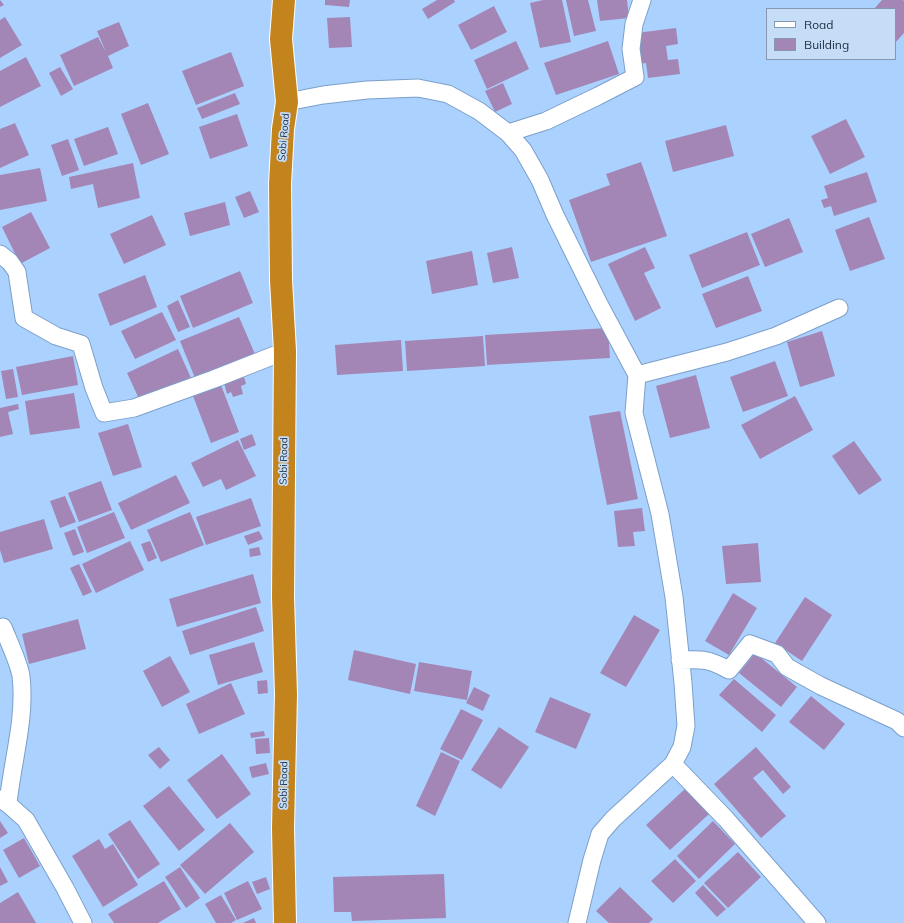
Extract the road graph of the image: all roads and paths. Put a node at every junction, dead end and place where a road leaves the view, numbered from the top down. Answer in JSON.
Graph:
{"nodes":[{"id":1,"x":284,"y":0,"type":"edge"},
{"id":2,"x":642,"y":0,"type":"edge"},
{"id":3,"x":287,"y":102,"type":"junction"},
{"id":4,"x":508,"y":133,"type":"junction"},
{"id":5,"x":0,"y":254,"type":"edge"},
{"id":6,"x":839,"y":308,"type":"dead end"},
{"id":7,"x":285,"y":351,"type":"junction"},
{"id":8,"x":637,"y":375,"type":"junction"},
{"id":9,"x":3,"y":627,"type":"dead end"},
{"id":10,"x":680,"y":660,"type":"junction"},
{"id":11,"x":904,"y":728,"type":"edge"},
{"id":12,"x":673,"y":764,"type":"junction"},
{"id":13,"x":4,"y":802,"type":"edge"},
{"id":14,"x":83,"y":923,"type":"edge"},
{"id":15,"x":285,"y":923,"type":"edge"},
{"id":16,"x":577,"y":923,"type":"edge"},
{"id":17,"x":817,"y":923,"type":"edge"}],
"edges":[{"from":1,"to":3,"type":"highway","name":"Sobi Road"},
{"from":2,"to":4,"type":"street"},
{"from":3,"to":4,"type":"street"},
{"from":3,"to":7,"type":"highway","name":"Sobi Road"},
{"from":4,"to":8,"type":"street"},
{"from":5,"to":7,"type":"street"},
{"from":6,"to":8,"type":"street"},
{"from":7,"to":15,"type":"highway","name":"Sobi Road"},
{"from":8,"to":10,"type":"street"},
{"from":9,"to":13,"type":"street"},
{"from":10,"to":11,"type":"street"},
{"from":10,"to":12,"type":"street"},
{"from":12,"to":16,"type":"street"},
{"from":12,"to":17,"type":"street"},
{"from":13,"to":14,"type":"street"}]}
